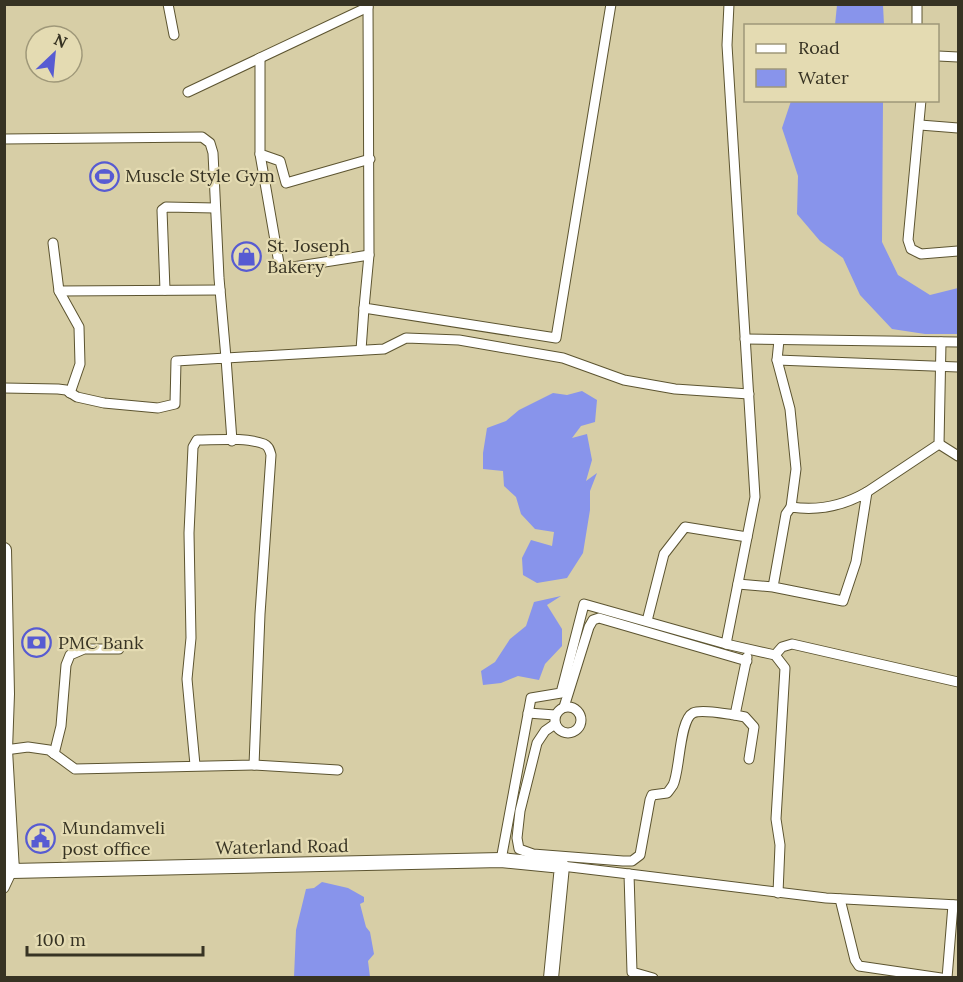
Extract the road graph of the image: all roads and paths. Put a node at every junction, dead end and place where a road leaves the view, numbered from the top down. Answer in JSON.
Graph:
{"nodes":[{"id":1,"x":168,"y":4,"type":"edge"},
{"id":2,"x":611,"y":4,"type":"edge"},
{"id":3,"x":729,"y":4,"type":"edge"},
{"id":4,"x":917,"y":4,"type":"edge"},
{"id":5,"x":368,"y":6,"type":"edge"},
{"id":6,"x":917,"y":24,"type":"edge"},
{"id":7,"x":174,"y":35,"type":"dead end"},
{"id":8,"x":939,"y":56,"type":"edge"},
{"id":9,"x":958,"y":57,"type":"edge"},
{"id":10,"x":260,"y":58,"type":"junction"},
{"id":11,"x":188,"y":92,"type":"dead end"},
{"id":12,"x":921,"y":102,"type":"edge"},
{"id":13,"x":920,"y":125,"type":"junction"},
{"id":14,"x":958,"y":128,"type":"edge"},
{"id":15,"x":4,"y":139,"type":"edge"},
{"id":16,"x":260,"y":154,"type":"junction"},
{"id":17,"x":370,"y":159,"type":"junction"},
{"id":18,"x":215,"y":208,"type":"junction"},
{"id":19,"x":53,"y":243,"type":"dead end"},
{"id":20,"x":958,"y":251,"type":"edge"},
{"id":21,"x":369,"y":255,"type":"junction"},
{"id":22,"x":165,"y":290,"type":"junction"},
{"id":23,"x":220,"y":290,"type":"junction"},
{"id":24,"x":59,"y":291,"type":"junction"},
{"id":25,"x":364,"y":308,"type":"junction"},
{"id":26,"x":745,"y":339,"type":"junction"},
{"id":27,"x":779,"y":340,"type":"junction"},
{"id":28,"x":942,"y":342,"type":"junction"},
{"id":29,"x":958,"y":342,"type":"edge"},
{"id":30,"x":361,"y":350,"type":"junction"},
{"id":31,"x":226,"y":358,"type":"junction"},
{"id":32,"x":777,"y":360,"type":"junction"},
{"id":33,"x":941,"y":366,"type":"junction"},
{"id":34,"x":958,"y":367,"type":"edge"},
{"id":35,"x":4,"y":388,"type":"edge"},
{"id":36,"x":70,"y":393,"type":"junction"},
{"id":37,"x":749,"y":394,"type":"junction"},
{"id":38,"x":232,"y":441,"type":"junction"},
{"id":39,"x":939,"y":444,"type":"junction"},
{"id":40,"x":958,"y":456,"type":"edge"},
{"id":41,"x":867,"y":492,"type":"junction"},
{"id":42,"x":791,"y":507,"type":"junction"},
{"id":43,"x":747,"y":537,"type":"junction"},
{"id":44,"x":4,"y":550,"type":"edge"},
{"id":45,"x":738,"y":584,"type":"junction"},
{"id":46,"x":773,"y":587,"type":"junction"},
{"id":47,"x":647,"y":621,"type":"junction"},
{"id":48,"x":726,"y":644,"type":"junction"},
{"id":49,"x":119,"y":649,"type":"dead end"},
{"id":50,"x":749,"y":649,"type":"junction"},
{"id":51,"x":775,"y":655,"type":"junction"},
{"id":52,"x":747,"y":662,"type":"junction"},
{"id":53,"x":958,"y":682,"type":"edge"},
{"id":54,"x":564,"y":707,"type":"junction"},
{"id":55,"x":528,"y":713,"type":"junction"},
{"id":56,"x":735,"y":716,"type":"junction"},
{"id":57,"x":555,"y":720,"type":"junction"},
{"id":58,"x":5,"y":750,"type":"edge"},
{"id":59,"x":54,"y":754,"type":"junction"},
{"id":60,"x":749,"y":759,"type":"dead end"},
{"id":61,"x":195,"y":765,"type":"junction"},
{"id":62,"x":254,"y":765,"type":"junction"},
{"id":63,"x":338,"y":770,"type":"dead end"},
{"id":64,"x":501,"y":860,"type":"junction"},
{"id":65,"x":562,"y":867,"type":"junction"},
{"id":66,"x":12,"y":872,"type":"junction"},
{"id":67,"x":629,"y":874,"type":"junction"},
{"id":68,"x":4,"y":888,"type":"edge"},
{"id":69,"x":778,"y":893,"type":"junction"},
{"id":70,"x":840,"y":899,"type":"junction"},
{"id":71,"x":956,"y":905,"type":"edge"},
{"id":72,"x":551,"y":978,"type":"edge"},
{"id":73,"x":653,"y":978,"type":"edge"},
{"id":74,"x":942,"y":978,"type":"edge"},
{"id":75,"x":947,"y":978,"type":"edge"}],
"edges":[{"from":1,"to":7,"type":"street"},
{"from":2,"to":25,"type":"street"},
{"from":3,"to":26,"type":"street"},
{"from":4,"to":6,"type":"street"},
{"from":5,"to":10,"type":"street"},
{"from":5,"to":17,"type":"street"},
{"from":8,"to":9,"type":"street"},
{"from":10,"to":11,"type":"street"},
{"from":10,"to":16,"type":"street"},
{"from":12,"to":13,"type":"street"},
{"from":13,"to":14,"type":"street"},
{"from":13,"to":20,"type":"street"},
{"from":15,"to":18,"type":"street"},
{"from":16,"to":17,"type":"street"},
{"from":16,"to":21,"type":"street"},
{"from":17,"to":21,"type":"street"},
{"from":18,"to":22,"type":"street"},
{"from":18,"to":23,"type":"street"},
{"from":19,"to":24,"type":"street"},
{"from":21,"to":25,"type":"street"},
{"from":22,"to":23,"type":"street"},
{"from":22,"to":24,"type":"street"},
{"from":23,"to":31,"type":"street"},
{"from":24,"to":36,"type":"street"},
{"from":25,"to":30,"type":"street"},
{"from":26,"to":27,"type":"street"},
{"from":26,"to":37,"type":"street"},
{"from":27,"to":28,"type":"street"},
{"from":27,"to":32,"type":"street"},
{"from":28,"to":29,"type":"street"},
{"from":28,"to":33,"type":"street"},
{"from":30,"to":31,"type":"street"},
{"from":30,"to":37,"type":"street"},
{"from":31,"to":36,"type":"street"},
{"from":31,"to":38,"type":"street"},
{"from":32,"to":33,"type":"street"},
{"from":32,"to":42,"type":"street"},
{"from":33,"to":34,"type":"street"},
{"from":33,"to":39,"type":"street"},
{"from":35,"to":36,"type":"street"},
{"from":37,"to":43,"type":"street"},
{"from":38,"to":61,"type":"street"},
{"from":38,"to":62,"type":"street"},
{"from":39,"to":40,"type":"street"},
{"from":39,"to":41,"type":"street"},
{"from":41,"to":42,"type":"street"},
{"from":41,"to":46,"type":"street"},
{"from":42,"to":46,"type":"street"},
{"from":43,"to":45,"type":"street"},
{"from":43,"to":47,"type":"street"},
{"from":44,"to":58,"type":"main road"},
{"from":45,"to":46,"type":"street"},
{"from":45,"to":48,"type":"street"},
{"from":47,"to":48,"type":"street"},
{"from":47,"to":55,"type":"street"},
{"from":48,"to":50,"type":"street"},
{"from":49,"to":59,"type":"street"},
{"from":50,"to":51,"type":"street"},
{"from":50,"to":52,"type":"street"},
{"from":51,"to":53,"type":"street"},
{"from":51,"to":69,"type":"street"},
{"from":52,"to":54,"type":"street"},
{"from":52,"to":56,"type":"street"},
{"from":54,"to":57,"type":"street"},
{"from":54,"to":57,"type":"street"},
{"from":55,"to":57,"type":"street"},
{"from":55,"to":64,"type":"street"},
{"from":56,"to":57,"type":"street"},
{"from":56,"to":60,"type":"street"},
{"from":58,"to":59,"type":"street"},
{"from":58,"to":66,"type":"main road"},
{"from":59,"to":61,"type":"street"},
{"from":61,"to":62,"type":"street"},
{"from":62,"to":63,"type":"street"},
{"from":64,"to":65,"type":"main road","name":"Waterland Road"},
{"from":64,"to":66,"type":"main road","name":"Waterland Road"},
{"from":65,"to":67,"type":"street"},
{"from":65,"to":72,"type":"main road"},
{"from":66,"to":68,"type":"street"},
{"from":67,"to":69,"type":"street"},
{"from":67,"to":73,"type":"street"},
{"from":69,"to":70,"type":"street"},
{"from":70,"to":71,"type":"street"},
{"from":70,"to":74,"type":"street"},
{"from":71,"to":75,"type":"street"}]}
